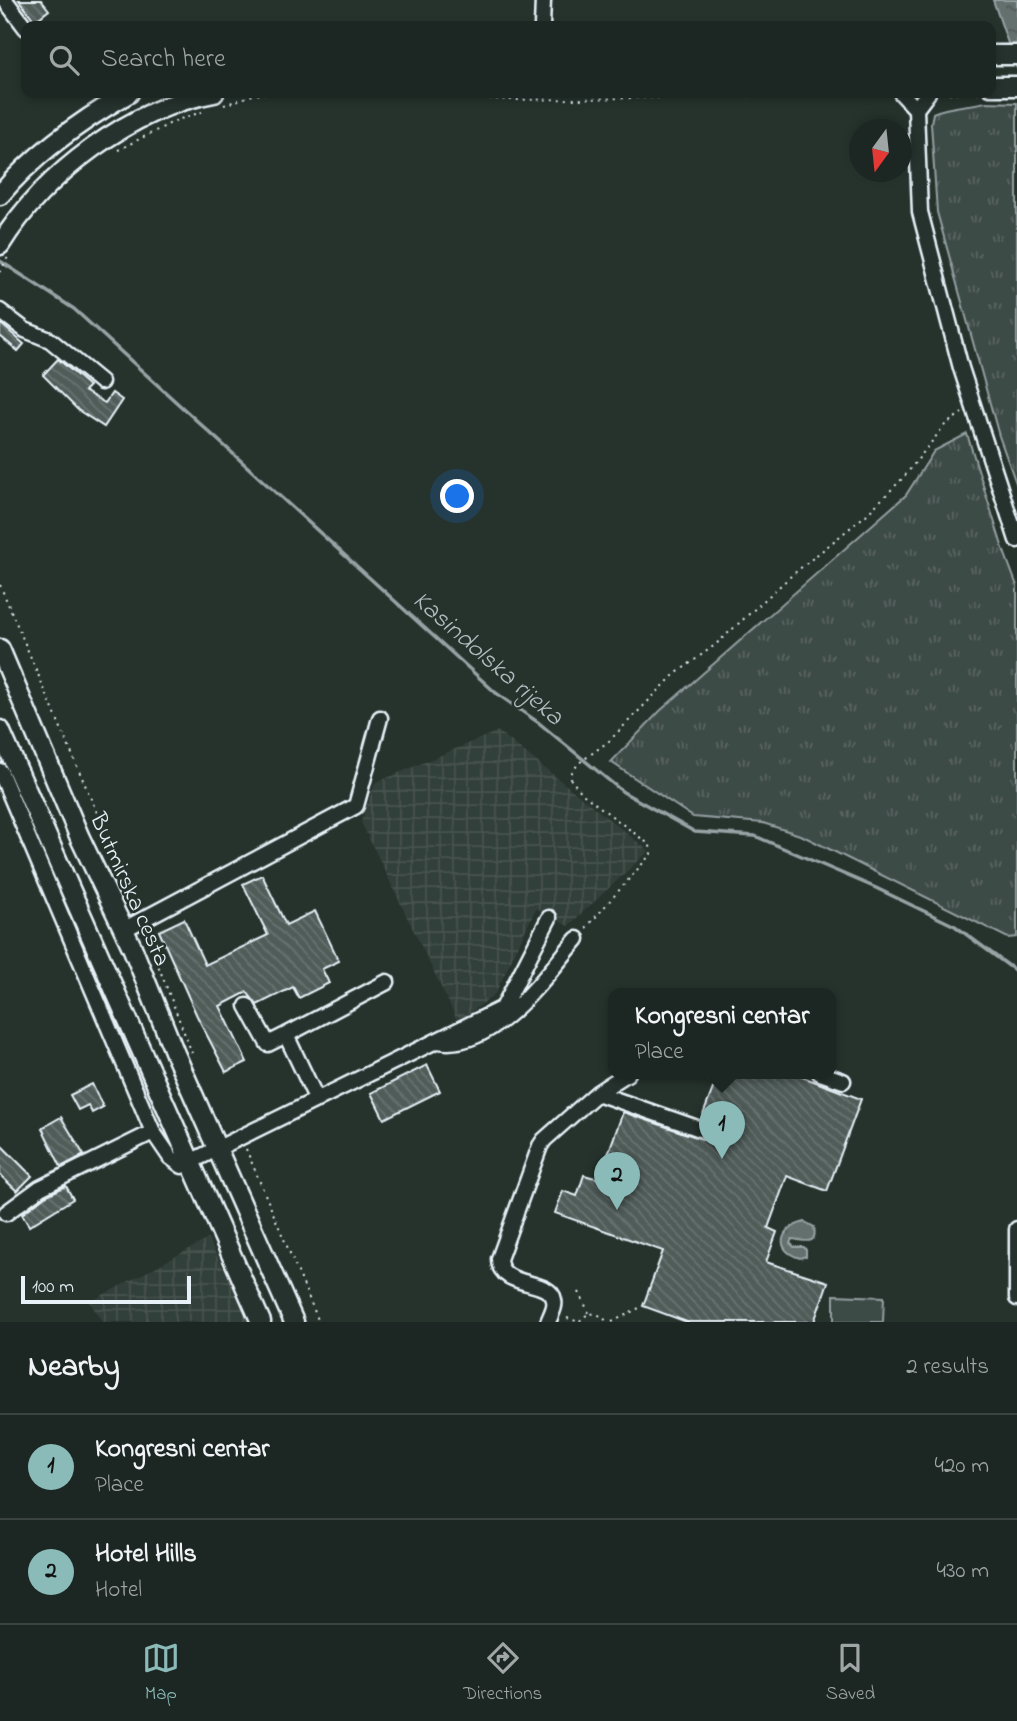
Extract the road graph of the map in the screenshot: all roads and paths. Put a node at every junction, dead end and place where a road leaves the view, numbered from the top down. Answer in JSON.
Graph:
{"nodes":[{"id":1,"x":5,"y":0,"type":"edge"},
{"id":2,"x":542,"y":0,"type":"edge"},
{"id":3,"x":21,"y":21,"type":"edge"},
{"id":4,"x":542,"y":21,"type":"edge"},
{"id":5,"x":996,"y":55,"type":"edge"},
{"id":6,"x":1017,"y":55,"type":"edge"},
{"id":7,"x":1017,"y":86,"type":"edge"},
{"id":8,"x":996,"y":88,"type":"edge"},
{"id":9,"x":121,"y":98,"type":"edge"},
{"id":10,"x":189,"y":98,"type":"edge"},
{"id":11,"x":479,"y":98,"type":"edge"},
{"id":12,"x":623,"y":98,"type":"edge"},
{"id":13,"x":906,"y":98,"type":"edge"},
{"id":14,"x":924,"y":98,"type":"edge"},
{"id":15,"x":916,"y":109,"type":"junction"},
{"id":16,"x":202,"y":112,"type":"dead end"},
{"id":17,"x":115,"y":152,"type":"dead end"},
{"id":18,"x":0,"y":195,"type":"edge"},
{"id":19,"x":4,"y":247,"type":"edge"},
{"id":20,"x":0,"y":272,"type":"edge"},
{"id":21,"x":0,"y":311,"type":"edge"},
{"id":22,"x":101,"y":382,"type":"dead end"},
{"id":23,"x":974,"y":405,"type":"junction"},
{"id":24,"x":1017,"y":540,"type":"edge"},
{"id":25,"x":0,"y":585,"type":"edge"},
{"id":26,"x":0,"y":649,"type":"edge"},
{"id":27,"x":380,"y":718,"type":"dead end"},
{"id":28,"x":0,"y":730,"type":"edge"},
{"id":29,"x":0,"y":771,"type":"edge"},
{"id":30,"x":549,"y":918,"type":"dead end"},
{"id":31,"x":143,"y":921,"type":"junction"},
{"id":32,"x":123,"y":930,"type":"junction"},
{"id":33,"x":577,"y":939,"type":"joint"},
{"id":34,"x":387,"y":982,"type":"dead end"},
{"id":35,"x":247,"y":1006,"type":"dead end"},
{"id":36,"x":286,"y":1035,"type":"junction"},
{"id":37,"x":437,"y":1041,"type":"junction"},
{"id":38,"x":196,"y":1063,"type":"dead end"},
{"id":39,"x":619,"y":1079,"type":"edge"},
{"id":40,"x":836,"y":1079,"type":"edge"},
{"id":41,"x":842,"y":1081,"type":"dead end"},
{"id":42,"x":597,"y":1093,"type":"junction"},
{"id":43,"x":317,"y":1100,"type":"junction"},
{"id":44,"x":703,"y":1130,"type":"dead end"},
{"id":45,"x":153,"y":1132,"type":"junction"},
{"id":46,"x":241,"y":1138,"type":"junction"},
{"id":47,"x":217,"y":1149,"type":"junction"},
{"id":48,"x":190,"y":1161,"type":"junction"},
{"id":49,"x":6,"y":1213,"type":"dead end"},
{"id":50,"x":1017,"y":1229,"type":"edge"},
{"id":51,"x":579,"y":1292,"type":"dead end"},
{"id":52,"x":1017,"y":1298,"type":"edge"},
{"id":53,"x":643,"y":1306,"type":"dead end"},
{"id":54,"x":589,"y":1314,"type":"junction"},
{"id":55,"x":567,"y":1318,"type":"dead end"},
{"id":56,"x":261,"y":1322,"type":"edge"},
{"id":57,"x":294,"y":1322,"type":"edge"},
{"id":58,"x":319,"y":1322,"type":"edge"},
{"id":59,"x":548,"y":1322,"type":"edge"},
{"id":60,"x":607,"y":1322,"type":"edge"},
{"id":61,"x":612,"y":1322,"type":"edge"}],
"edges":[{"from":1,"to":3,"type":"street"},
{"from":2,"to":4,"type":"street"},
{"from":5,"to":6,"type":"main road"},
{"from":7,"to":8,"type":"main road"},
{"from":9,"to":18,"type":"main road"},
{"from":10,"to":19,"type":"main road"},
{"from":11,"to":12,"type":"path"},
{"from":13,"to":15,"type":"street"},
{"from":14,"to":15,"type":"street"},
{"from":15,"to":23,"type":"street"},
{"from":16,"to":17,"type":"path"},
{"from":19,"to":20,"type":"path"},
{"from":21,"to":22,"type":"street"},
{"from":23,"to":24,"type":"street"},
{"from":23,"to":33,"type":"path"},
{"from":25,"to":31,"type":"path"},
{"from":26,"to":32,"type":"main road","name":"Butmirska cesta"},
{"from":27,"to":31,"type":"street"},
{"from":28,"to":48,"type":"main road"},
{"from":29,"to":45,"type":"street"},
{"from":30,"to":37,"type":"street"},
{"from":31,"to":32,"type":"street"},
{"from":31,"to":38,"type":"path"},
{"from":32,"to":47,"type":"main road","name":"Butmirska cesta"},
{"from":33,"to":37,"type":"street"},
{"from":34,"to":36,"type":"street"},
{"from":35,"to":36,"type":"street"},
{"from":36,"to":43,"type":"street"},
{"from":37,"to":43,"type":"street"},
{"from":39,"to":42,"type":"street"},
{"from":40,"to":41,"type":"street"},
{"from":42,"to":44,"type":"street"},
{"from":42,"to":59,"type":"street"},
{"from":43,"to":46,"type":"street"},
{"from":45,"to":48,"type":"street"},
{"from":45,"to":49,"type":"street"},
{"from":46,"to":47,"type":"street"},
{"from":46,"to":58,"type":"path"},
{"from":47,"to":48,"type":"street"},
{"from":47,"to":57,"type":"main road","name":"Butmirska cesta"},
{"from":48,"to":56,"type":"main road"},
{"from":50,"to":52,"type":"street"},
{"from":51,"to":54,"type":"path"},
{"from":53,"to":61,"type":"path"},
{"from":54,"to":55,"type":"path"},
{"from":54,"to":60,"type":"path"}]}
